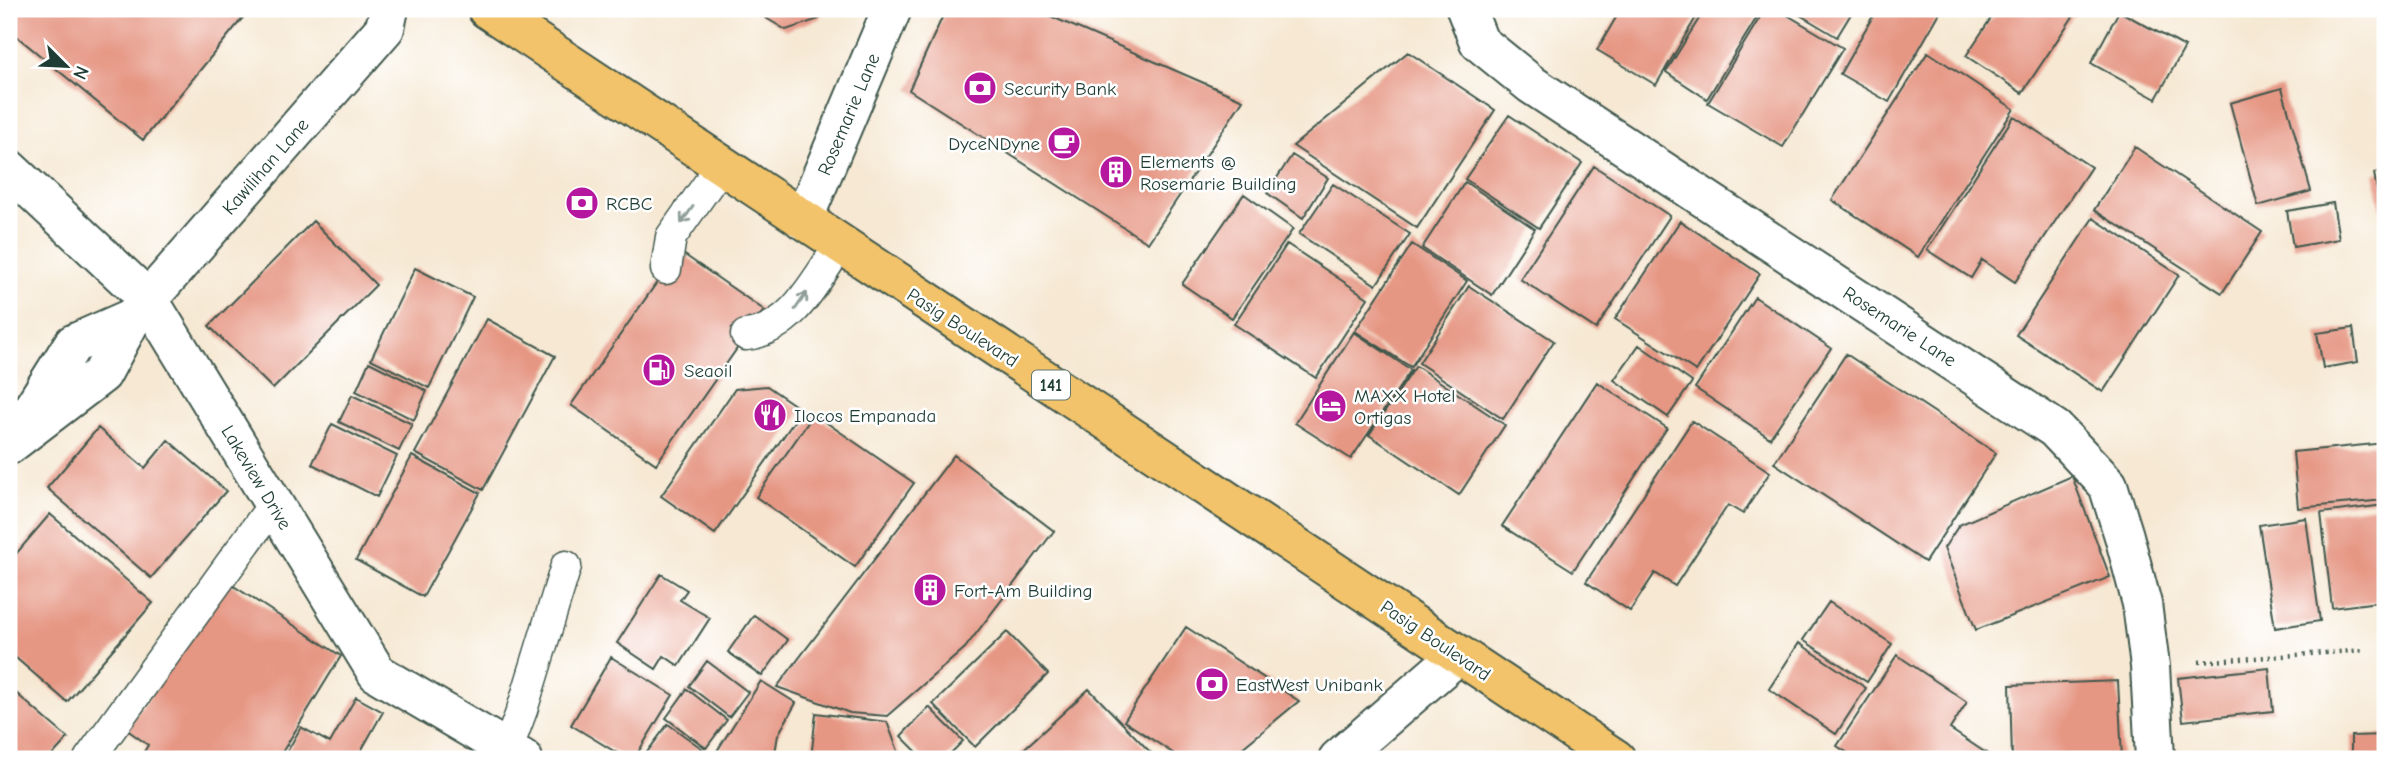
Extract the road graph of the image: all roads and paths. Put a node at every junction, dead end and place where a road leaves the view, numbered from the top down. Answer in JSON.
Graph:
{"nodes":[{"id":1,"x":389,"y":9,"type":"edge"},
{"id":2,"x":487,"y":9,"type":"edge"},
{"id":3,"x":892,"y":9,"type":"edge"},
{"id":4,"x":1466,"y":9,"type":"edge"},
{"id":5,"x":721,"y":166,"type":"junction"},
{"id":6,"x":9,"y":169,"type":"edge"},
{"id":7,"x":803,"y":220,"type":"junction"},
{"id":8,"x":840,"y":245,"type":"junction"},
{"id":9,"x":666,"y":269,"type":"dead end"},
{"id":10,"x":140,"y":309,"type":"junction"},
{"id":11,"x":746,"y":335,"type":"dead end"},
{"id":12,"x":10,"y":443,"type":"edge"},
{"id":13,"x":273,"y":505,"type":"junction"},
{"id":14,"x":566,"y":566,"type":"dead end"},
{"id":15,"x":2366,"y":650,"type":"dead end"},
{"id":16,"x":1458,"y":654,"type":"junction"},
{"id":17,"x":2150,"y":666,"type":"junction"},
{"id":18,"x":515,"y":755,"type":"edge"},
{"id":19,"x":89,"y":759,"type":"edge"},
{"id":20,"x":1338,"y":759,"type":"edge"},
{"id":21,"x":1616,"y":759,"type":"edge"},
{"id":22,"x":2155,"y":759,"type":"edge"}],
"edges":[{"from":1,"to":10,"type":"street","name":"Kawilihan Lane"},
{"from":2,"to":5,"type":"main road","name":"Pasig Boulevard","number":"141"},
{"from":3,"to":7,"type":"street","name":"Rosemarie Lane"},
{"from":4,"to":17,"type":"street","name":"Rosemarie Lane"},
{"from":5,"to":7,"type":"main road","name":"Pasig Boulevard","number":"141"},
{"from":5,"to":9,"type":"lane","one_way":true},
{"from":6,"to":10,"type":"street","name":"Lakeview Drive"},
{"from":7,"to":8,"type":"main road","name":"Pasig Boulevard","number":"141"},
{"from":11,"to":8,"type":"lane","one_way":true},
{"from":8,"to":16,"type":"main road","name":"Pasig Boulevard","number":"141"},
{"from":10,"to":12,"type":"street","name":"Kawilihan Lane"},
{"from":10,"to":13,"type":"street","name":"Lakeview Drive"},
{"from":13,"to":18,"type":"street","name":"Lakeview Drive"},
{"from":13,"to":19,"type":"lane"},
{"from":14,"to":18,"type":"lane"},
{"from":15,"to":17,"type":"path"},
{"from":16,"to":20,"type":"street"},
{"from":16,"to":21,"type":"main road","name":"Pasig Boulevard","number":"141"},
{"from":17,"to":22,"type":"street","name":"Rosemarie Lane"}]}
